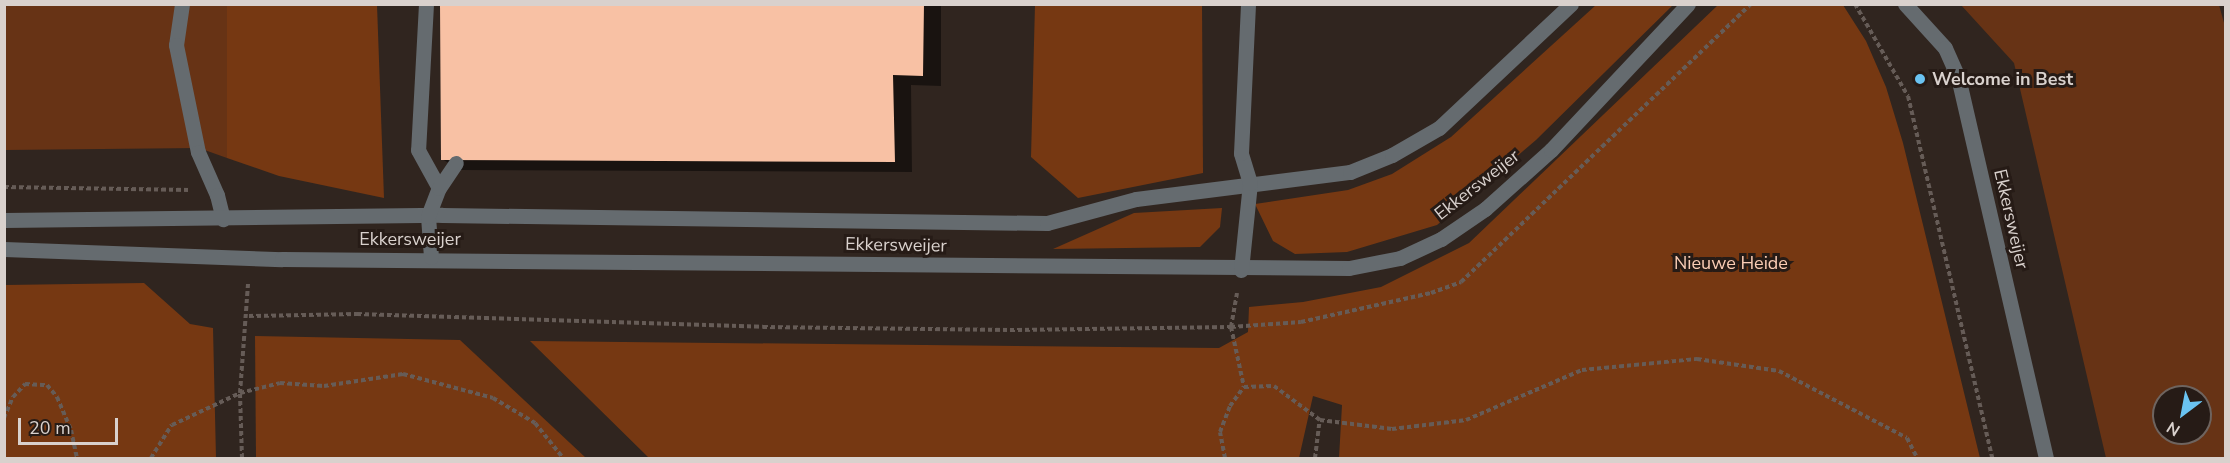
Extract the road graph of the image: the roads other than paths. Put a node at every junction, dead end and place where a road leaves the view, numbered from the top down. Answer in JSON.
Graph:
{"nodes":[{"id":1,"x":182,"y":4,"type":"edge"},
{"id":2,"x":426,"y":4,"type":"edge"},
{"id":3,"x":1248,"y":4,"type":"edge"},
{"id":4,"x":1571,"y":4,"type":"edge"},
{"id":5,"x":1688,"y":4,"type":"edge"},
{"id":6,"x":1905,"y":4,"type":"edge"},
{"id":7,"x":456,"y":164,"type":"dead end"},
{"id":8,"x":1250,"y":183,"type":"junction"},
{"id":9,"x":439,"y":189,"type":"junction"},
{"id":10,"x":428,"y":216,"type":"junction"},
{"id":11,"x":223,"y":219,"type":"junction"},
{"id":12,"x":4,"y":220,"type":"edge"},
{"id":13,"x":4,"y":249,"type":"edge"},
{"id":14,"x":431,"y":257,"type":"junction"},
{"id":15,"x":1241,"y":270,"type":"junction"},
{"id":16,"x":2046,"y":459,"type":"edge"}],
"edges":[{"from":1,"to":11,"type":"street"},
{"from":2,"to":9,"type":"street"},
{"from":3,"to":8,"type":"street"},
{"from":4,"to":8,"type":"street","name":"Ekkersweijer"},
{"from":5,"to":15,"type":"street","name":"Ekkersweijer"},
{"from":6,"to":16,"type":"street","name":"Ekkersweijer"},
{"from":7,"to":9,"type":"street"},
{"from":8,"to":10,"type":"street","name":"Ekkersweijer"},
{"from":8,"to":15,"type":"street"},
{"from":9,"to":10,"type":"street"},
{"from":10,"to":11,"type":"street","name":"Ekkersweijer"},
{"from":10,"to":14,"type":"street"},
{"from":11,"to":12,"type":"street","name":"Ekkersweijer"},
{"from":13,"to":14,"type":"street","name":"Ekkersweijer"},
{"from":14,"to":15,"type":"street","name":"Ekkersweijer"}]}
